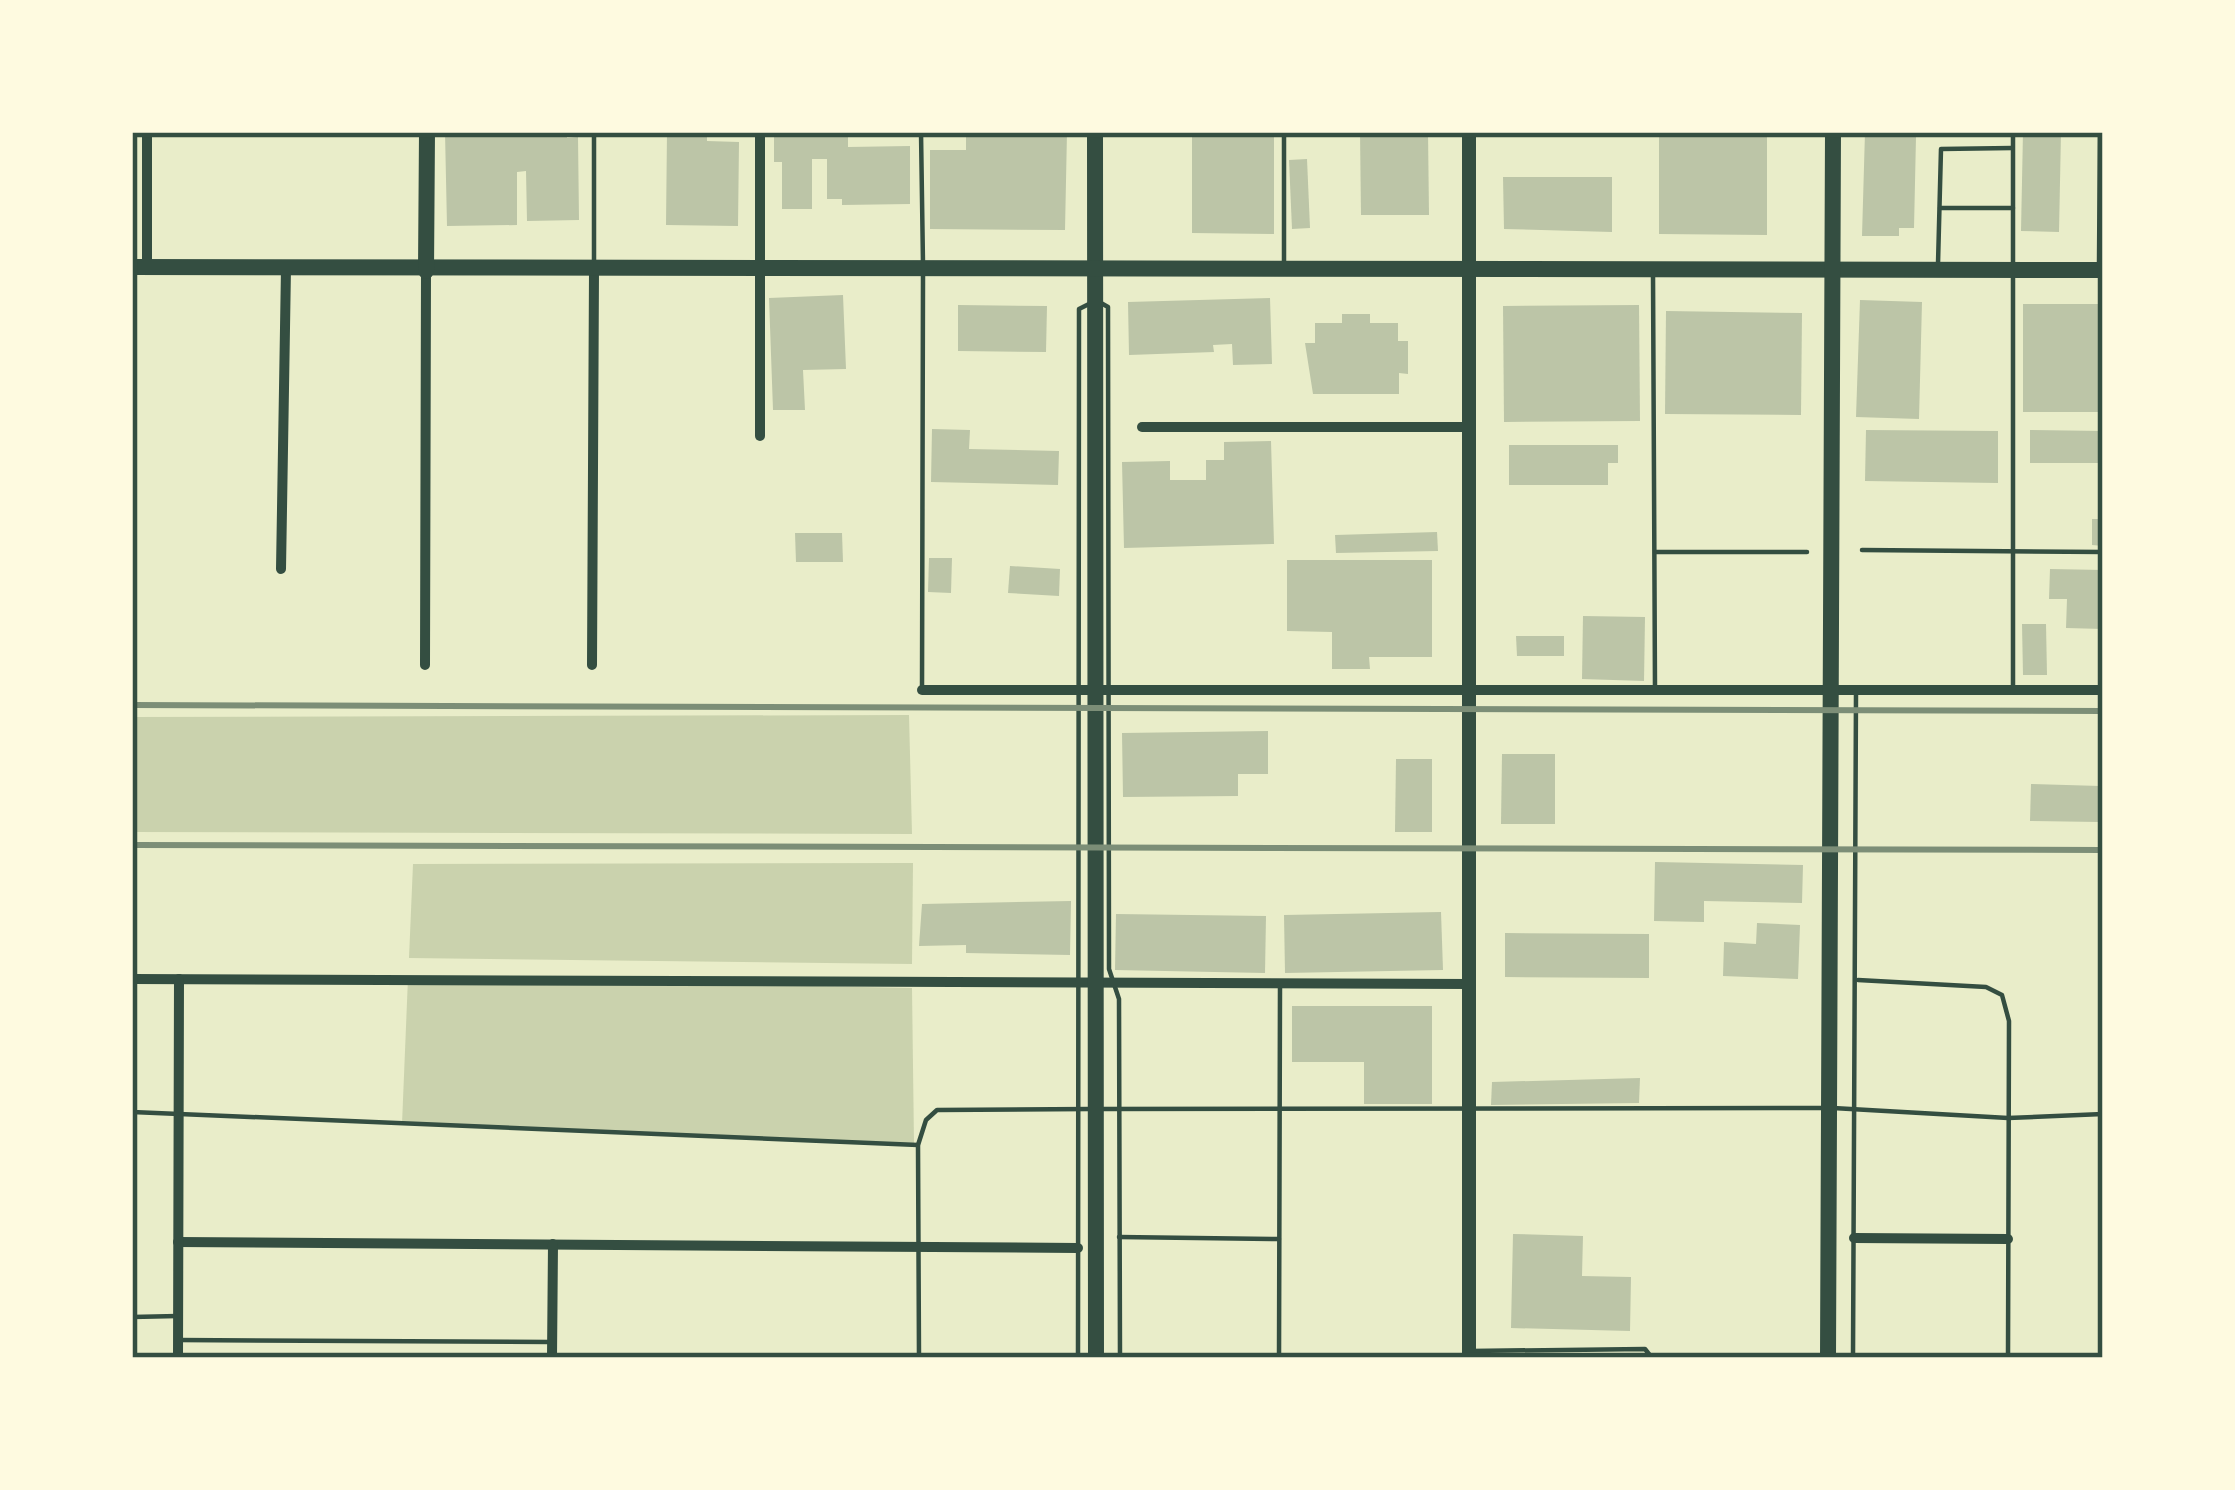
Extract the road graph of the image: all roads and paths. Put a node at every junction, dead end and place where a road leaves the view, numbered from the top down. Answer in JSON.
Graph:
{"nodes":[{"id":1,"x":147,"y":132,"type":"edge"},
{"id":2,"x":427,"y":132,"type":"edge"},
{"id":3,"x":594,"y":132,"type":"edge"},
{"id":4,"x":760,"y":132,"type":"edge"},
{"id":5,"x":921,"y":132,"type":"edge"},
{"id":6,"x":1095,"y":132,"type":"edge"},
{"id":7,"x":1284,"y":132,"type":"edge"},
{"id":8,"x":1468,"y":132,"type":"edge"},
{"id":9,"x":1833,"y":132,"type":"edge"},
{"id":10,"x":2013,"y":132,"type":"edge"},
{"id":11,"x":2100,"y":132,"type":"edge"},
{"id":12,"x":2013,"y":148,"type":"junction"},
{"id":13,"x":1938,"y":208,"type":"junction"},
{"id":14,"x":2013,"y":208,"type":"junction"},
{"id":15,"x":1471,"y":266,"type":"junction"},
{"id":16,"x":139,"y":267,"type":"edge"},
{"id":17,"x":1284,"y":267,"type":"junction"},
{"id":18,"x":286,"y":268,"type":"junction"},
{"id":19,"x":1835,"y":268,"type":"junction"},
{"id":20,"x":759,"y":269,"type":"junction"},
{"id":21,"x":922,"y":269,"type":"junction"},
{"id":22,"x":1937,"y":269,"type":"junction"},
{"id":23,"x":594,"y":270,"type":"junction"},
{"id":24,"x":1096,"y":270,"type":"junction"},
{"id":25,"x":1652,"y":270,"type":"junction"},
{"id":26,"x":2013,"y":270,"type":"junction"},
{"id":27,"x":2101,"y":270,"type":"edge"},
{"id":28,"x":426,"y":271,"type":"junction"},
{"id":29,"x":1096,"y":300,"type":"junction"},
{"id":30,"x":1142,"y":427,"type":"dead end"},
{"id":31,"x":1471,"y":427,"type":"junction"},
{"id":32,"x":760,"y":436,"type":"dead end"},
{"id":33,"x":1862,"y":550,"type":"dead end"},
{"id":34,"x":2013,"y":551,"type":"junction"},
{"id":35,"x":1654,"y":552,"type":"junction"},
{"id":36,"x":1807,"y":552,"type":"dead end"},
{"id":37,"x":2103,"y":552,"type":"edge"},
{"id":38,"x":281,"y":569,"type":"dead end"},
{"id":39,"x":425,"y":665,"type":"dead end"},
{"id":40,"x":592,"y":665,"type":"dead end"},
{"id":41,"x":1467,"y":687,"type":"junction"},
{"id":42,"x":1107,"y":688,"type":"junction"},
{"id":43,"x":1655,"y":688,"type":"junction"},
{"id":44,"x":1856,"y":688,"type":"junction"},
{"id":45,"x":1077,"y":689,"type":"junction"},
{"id":46,"x":2013,"y":689,"type":"junction"},
{"id":47,"x":922,"y":690,"type":"joint"},
{"id":48,"x":2103,"y":690,"type":"edge"},
{"id":49,"x":132,"y":979,"type":"edge"},
{"id":50,"x":179,"y":979,"type":"junction"},
{"id":51,"x":1856,"y":980,"type":"junction"},
{"id":52,"x":1078,"y":982,"type":"junction"},
{"id":53,"x":1114,"y":982,"type":"junction"},
{"id":54,"x":1280,"y":983,"type":"junction"},
{"id":55,"x":1470,"y":984,"type":"junction"},
{"id":56,"x":1469,"y":1108,"type":"junction"},
{"id":57,"x":1854,"y":1108,"type":"junction"},
{"id":58,"x":1078,"y":1109,"type":"junction"},
{"id":59,"x":1117,"y":1109,"type":"junction"},
{"id":60,"x":1278,"y":1109,"type":"junction"},
{"id":61,"x":132,"y":1112,"type":"edge"},
{"id":62,"x":179,"y":1114,"type":"junction"},
{"id":63,"x":2103,"y":1114,"type":"edge"},
{"id":64,"x":2008,"y":1118,"type":"junction"},
{"id":65,"x":918,"y":1145,"type":"junction"},
{"id":66,"x":1119,"y":1237,"type":"junction"},
{"id":67,"x":1854,"y":1238,"type":"junction"},
{"id":68,"x":1279,"y":1239,"type":"junction"},
{"id":69,"x":2008,"y":1239,"type":"junction"},
{"id":70,"x":178,"y":1242,"type":"junction"},
{"id":71,"x":553,"y":1244,"type":"junction"},
{"id":72,"x":920,"y":1246,"type":"junction"},
{"id":73,"x":1078,"y":1247,"type":"junction"},
{"id":74,"x":178,"y":1316,"type":"junction"},
{"id":75,"x":132,"y":1317,"type":"edge"},
{"id":76,"x":178,"y":1340,"type":"junction"},
{"id":77,"x":552,"y":1342,"type":"junction"},
{"id":78,"x":1469,"y":1354,"type":"edge"},
{"id":79,"x":178,"y":1358,"type":"edge"},
{"id":80,"x":552,"y":1358,"type":"edge"},
{"id":81,"x":564,"y":1358,"type":"edge"},
{"id":82,"x":919,"y":1358,"type":"edge"},
{"id":83,"x":1078,"y":1358,"type":"edge"},
{"id":84,"x":1096,"y":1358,"type":"edge"},
{"id":85,"x":1120,"y":1358,"type":"edge"},
{"id":86,"x":1279,"y":1358,"type":"edge"},
{"id":87,"x":1652,"y":1358,"type":"edge"},
{"id":88,"x":1828,"y":1358,"type":"edge"},
{"id":89,"x":1853,"y":1358,"type":"edge"},
{"id":90,"x":2008,"y":1358,"type":"edge"}],
"edges":[{"from":1,"to":16,"type":"street"},
{"from":2,"to":28,"type":"main road"},
{"from":3,"to":23,"type":"lane"},
{"from":4,"to":20,"type":"street"},
{"from":5,"to":21,"type":"lane"},
{"from":6,"to":24,"type":"main road"},
{"from":7,"to":17,"type":"lane"},
{"from":8,"to":15,"type":"street"},
{"from":9,"to":19,"type":"main road"},
{"from":10,"to":12,"type":"lane"},
{"from":11,"to":27,"type":"lane"},
{"from":12,"to":13,"type":"lane"},
{"from":12,"to":14,"type":"lane"},
{"from":13,"to":14,"type":"lane"},
{"from":13,"to":22,"type":"lane"},
{"from":14,"to":26,"type":"lane"},
{"from":15,"to":17,"type":"main road"},
{"from":15,"to":25,"type":"main road"},
{"from":15,"to":31,"type":"street"},
{"from":16,"to":18,"type":"main road"},
{"from":17,"to":24,"type":"main road"},
{"from":18,"to":28,"type":"main road"},
{"from":18,"to":38,"type":"street"},
{"from":19,"to":22,"type":"main road"},
{"from":19,"to":25,"type":"main road"},
{"from":19,"to":88,"type":"main road"},
{"from":20,"to":21,"type":"main road"},
{"from":20,"to":23,"type":"main road"},
{"from":20,"to":32,"type":"street"},
{"from":21,"to":24,"type":"main road"},
{"from":21,"to":47,"type":"lane"},
{"from":22,"to":26,"type":"main road"},
{"from":23,"to":28,"type":"main road"},
{"from":23,"to":40,"type":"street"},
{"from":24,"to":29,"type":"main road"},
{"from":25,"to":35,"type":"lane"},
{"from":26,"to":27,"type":"main road"},
{"from":26,"to":34,"type":"lane"},
{"from":28,"to":39,"type":"street"},
{"from":29,"to":42,"type":"lane"},
{"from":29,"to":45,"type":"lane"},
{"from":29,"to":84,"type":"main road"},
{"from":30,"to":31,"type":"street"},
{"from":31,"to":41,"type":"street"},
{"from":33,"to":34,"type":"lane"},
{"from":34,"to":37,"type":"lane"},
{"from":34,"to":46,"type":"lane"},
{"from":35,"to":36,"type":"lane"},
{"from":35,"to":43,"type":"lane"},
{"from":41,"to":42,"type":"street"},
{"from":41,"to":43,"type":"street"},
{"from":41,"to":55,"type":"street"},
{"from":42,"to":45,"type":"street"},
{"from":42,"to":53,"type":"lane"},
{"from":43,"to":44,"type":"street"},
{"from":44,"to":46,"type":"street"},
{"from":44,"to":51,"type":"lane"},
{"from":45,"to":47,"type":"street"},
{"from":45,"to":52,"type":"lane"},
{"from":46,"to":48,"type":"street"},
{"from":49,"to":50,"type":"street"},
{"from":50,"to":52,"type":"street"},
{"from":50,"to":62,"type":"street"},
{"from":51,"to":57,"type":"lane"},
{"from":51,"to":64,"type":"lane"},
{"from":52,"to":53,"type":"street"},
{"from":52,"to":58,"type":"lane"},
{"from":53,"to":54,"type":"street"},
{"from":53,"to":59,"type":"lane"},
{"from":54,"to":55,"type":"street"},
{"from":54,"to":60,"type":"lane"},
{"from":55,"to":56,"type":"street"},
{"from":56,"to":57,"type":"lane"},
{"from":56,"to":60,"type":"lane"},
{"from":56,"to":78,"type":"street"},
{"from":57,"to":64,"type":"lane"},
{"from":57,"to":67,"type":"lane"},
{"from":58,"to":59,"type":"lane"},
{"from":58,"to":65,"type":"lane"},
{"from":58,"to":73,"type":"lane"},
{"from":59,"to":60,"type":"lane"},
{"from":59,"to":66,"type":"lane"},
{"from":60,"to":68,"type":"lane"},
{"from":61,"to":62,"type":"lane"},
{"from":62,"to":65,"type":"lane"},
{"from":62,"to":70,"type":"street"},
{"from":63,"to":64,"type":"lane"},
{"from":64,"to":69,"type":"lane"},
{"from":65,"to":72,"type":"lane"},
{"from":66,"to":68,"type":"lane"},
{"from":66,"to":85,"type":"lane"},
{"from":67,"to":69,"type":"street"},
{"from":67,"to":89,"type":"lane"},
{"from":68,"to":86,"type":"lane"},
{"from":69,"to":90,"type":"lane"},
{"from":70,"to":71,"type":"street"},
{"from":70,"to":74,"type":"street"},
{"from":71,"to":72,"type":"street"},
{"from":71,"to":77,"type":"street"},
{"from":72,"to":73,"type":"street"},
{"from":72,"to":82,"type":"lane"},
{"from":73,"to":83,"type":"lane"},
{"from":74,"to":75,"type":"lane"},
{"from":74,"to":76,"type":"street"},
{"from":76,"to":77,"type":"lane"},
{"from":76,"to":79,"type":"street"},
{"from":77,"to":80,"type":"street"},
{"from":78,"to":87,"type":"lane"},
{"from":80,"to":81,"type":"lane"}]}
